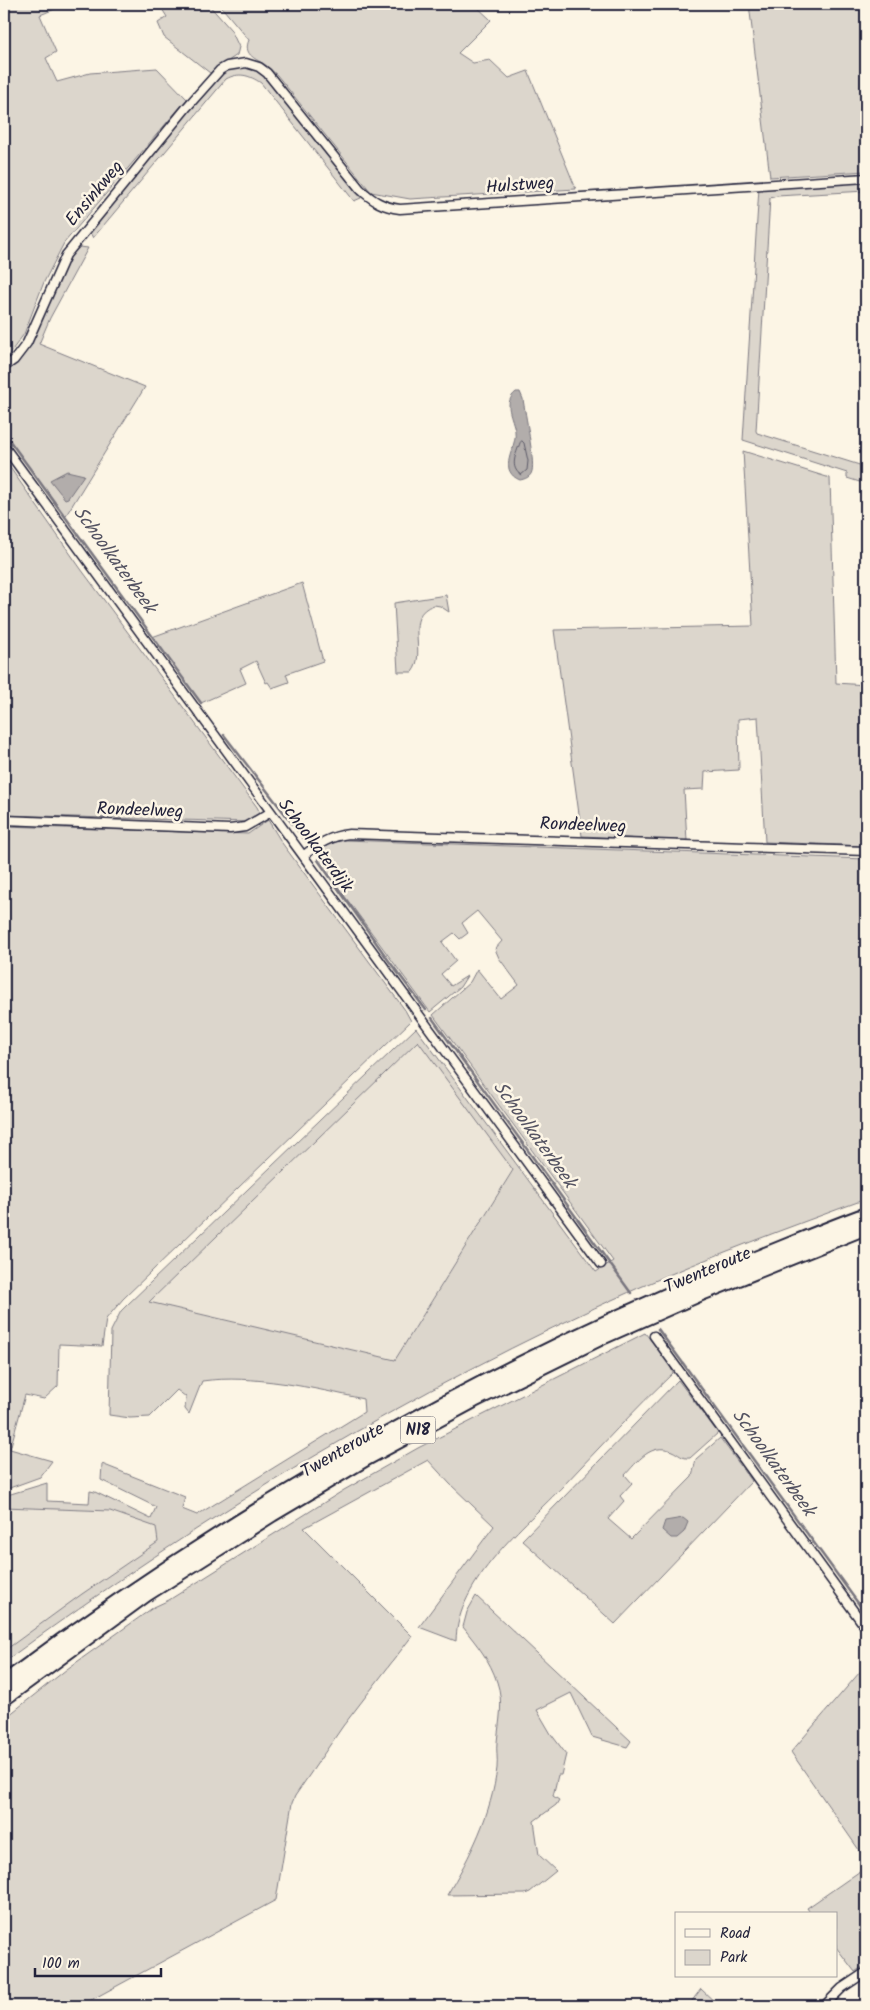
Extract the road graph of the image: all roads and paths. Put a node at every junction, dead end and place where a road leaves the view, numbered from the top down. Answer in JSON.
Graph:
{"nodes":[{"id":1,"x":240,"y":63,"type":"joint"},
{"id":2,"x":866,"y":178,"type":"edge"},
{"id":3,"x":4,"y":368,"type":"edge"},
{"id":4,"x":4,"y":446,"type":"edge"},
{"id":5,"x":271,"y":812,"type":"junction"},
{"id":6,"x":4,"y":820,"type":"edge"},
{"id":7,"x":866,"y":851,"type":"edge"},
{"id":8,"x":304,"y":855,"type":"junction"},
{"id":9,"x":866,"y":1215,"type":"edge"},
{"id":10,"x":866,"y":1227,"type":"edge"},
{"id":11,"x":601,"y":1264,"type":"dead end"},
{"id":12,"x":654,"y":1336,"type":"dead end"},
{"id":13,"x":866,"y":1628,"type":"edge"},
{"id":14,"x":4,"y":1683,"type":"edge"},
{"id":15,"x":4,"y":1698,"type":"edge"},
{"id":16,"x":866,"y":1972,"type":"edge"},
{"id":17,"x":824,"y":2006,"type":"edge"}],
"edges":[{"from":1,"to":2,"type":"street","name":"Hulstweg"},
{"from":1,"to":3,"type":"street","name":"Ensinkweg"},
{"from":4,"to":5,"type":"street","name":"Schoolkaterdijk"},
{"from":5,"to":6,"type":"street","name":"Rondeelweg"},
{"from":5,"to":8,"type":"street","name":"Schoolkaterdijk"},
{"from":7,"to":8,"type":"street","name":"Rondeelweg"},
{"from":8,"to":11,"type":"street","name":"Schoolkaterdijk"},
{"from":9,"to":14,"type":"highway","name":"Twenteroute","number":"N18"},
{"from":10,"to":15,"type":"highway","name":"Twenteroute","number":"N18"},
{"from":12,"to":13,"type":"street"},
{"from":16,"to":17,"type":"street"}]}
